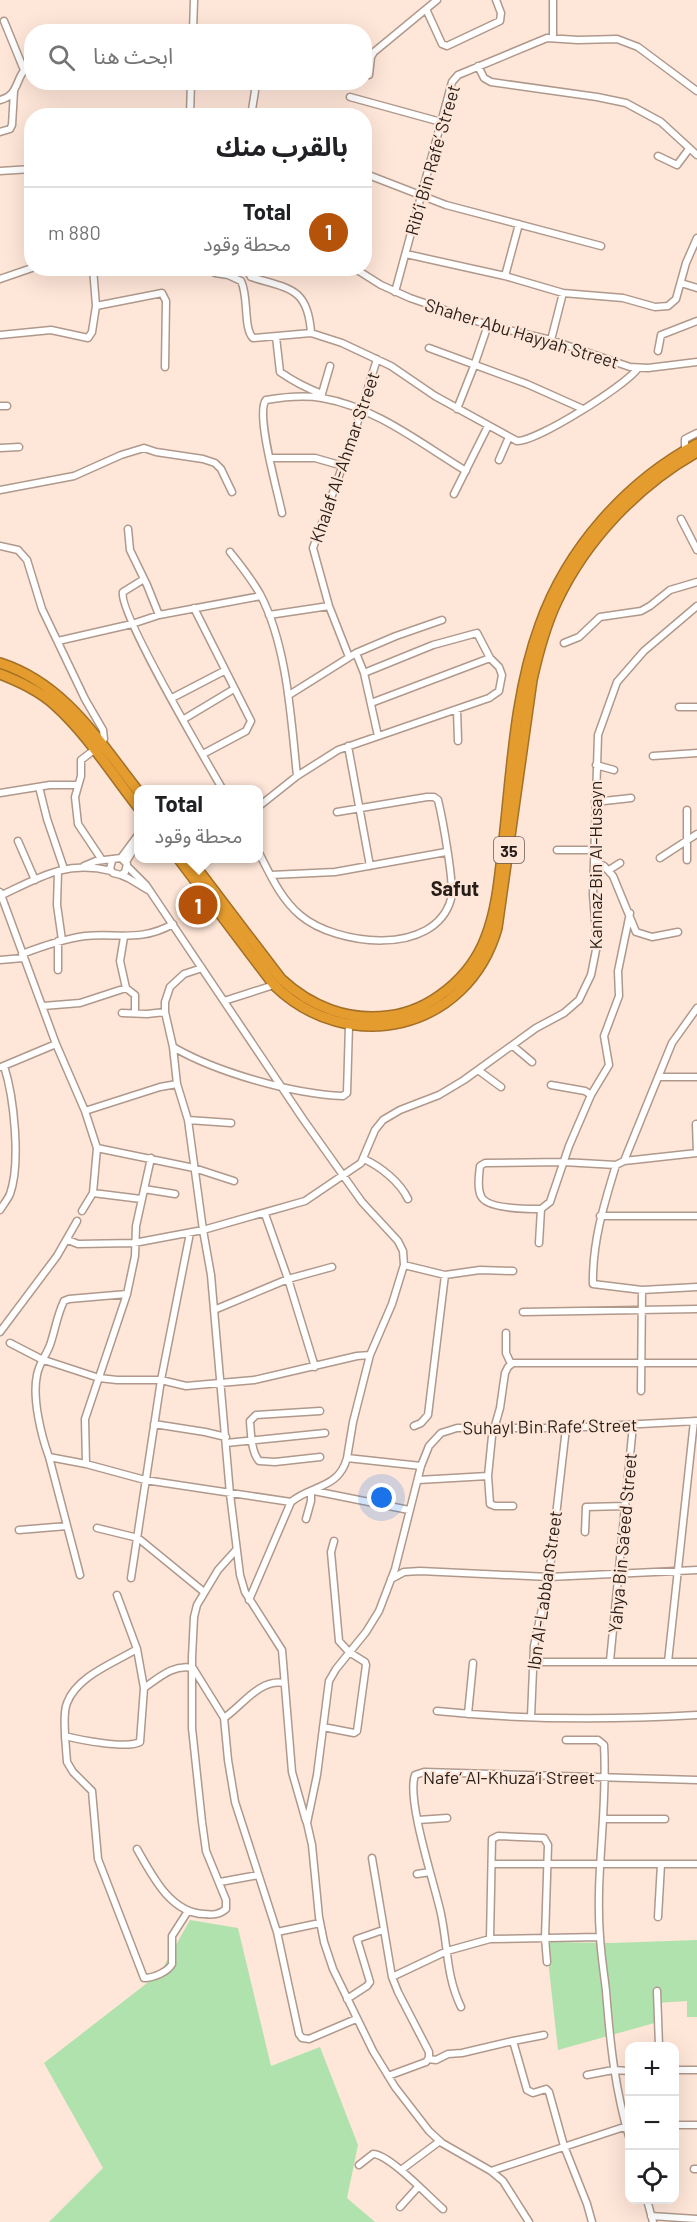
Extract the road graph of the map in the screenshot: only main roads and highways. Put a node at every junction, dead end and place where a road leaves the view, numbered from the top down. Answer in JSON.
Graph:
{"nodes":[{"id":1,"x":697,"y":444,"type":"edge"},
{"id":2,"x":697,"y":452,"type":"edge"},
{"id":3,"x":0,"y":663,"type":"edge"},
{"id":4,"x":0,"y":674,"type":"edge"},
{"id":5,"x":98,"y":747,"type":"junction"},
{"id":6,"x":134,"y":787,"type":"edge"},
{"id":7,"x":134,"y":802,"type":"edge"},
{"id":8,"x":183,"y":863,"type":"edge"},
{"id":9,"x":191,"y":863,"type":"edge"},
{"id":10,"x":198,"y":878,"type":"junction"}],
"edges":[{"from":1,"to":10,"type":"highway","number":"35"},
{"from":2,"to":10,"type":"highway","number":"35"},
{"from":3,"to":5,"type":"highway"},
{"from":4,"to":5,"type":"highway"},
{"from":5,"to":6,"type":"highway"},
{"from":5,"to":7,"type":"highway"},
{"from":8,"to":10,"type":"highway","number":"35"},
{"from":9,"to":10,"type":"highway","number":"35"}]}
